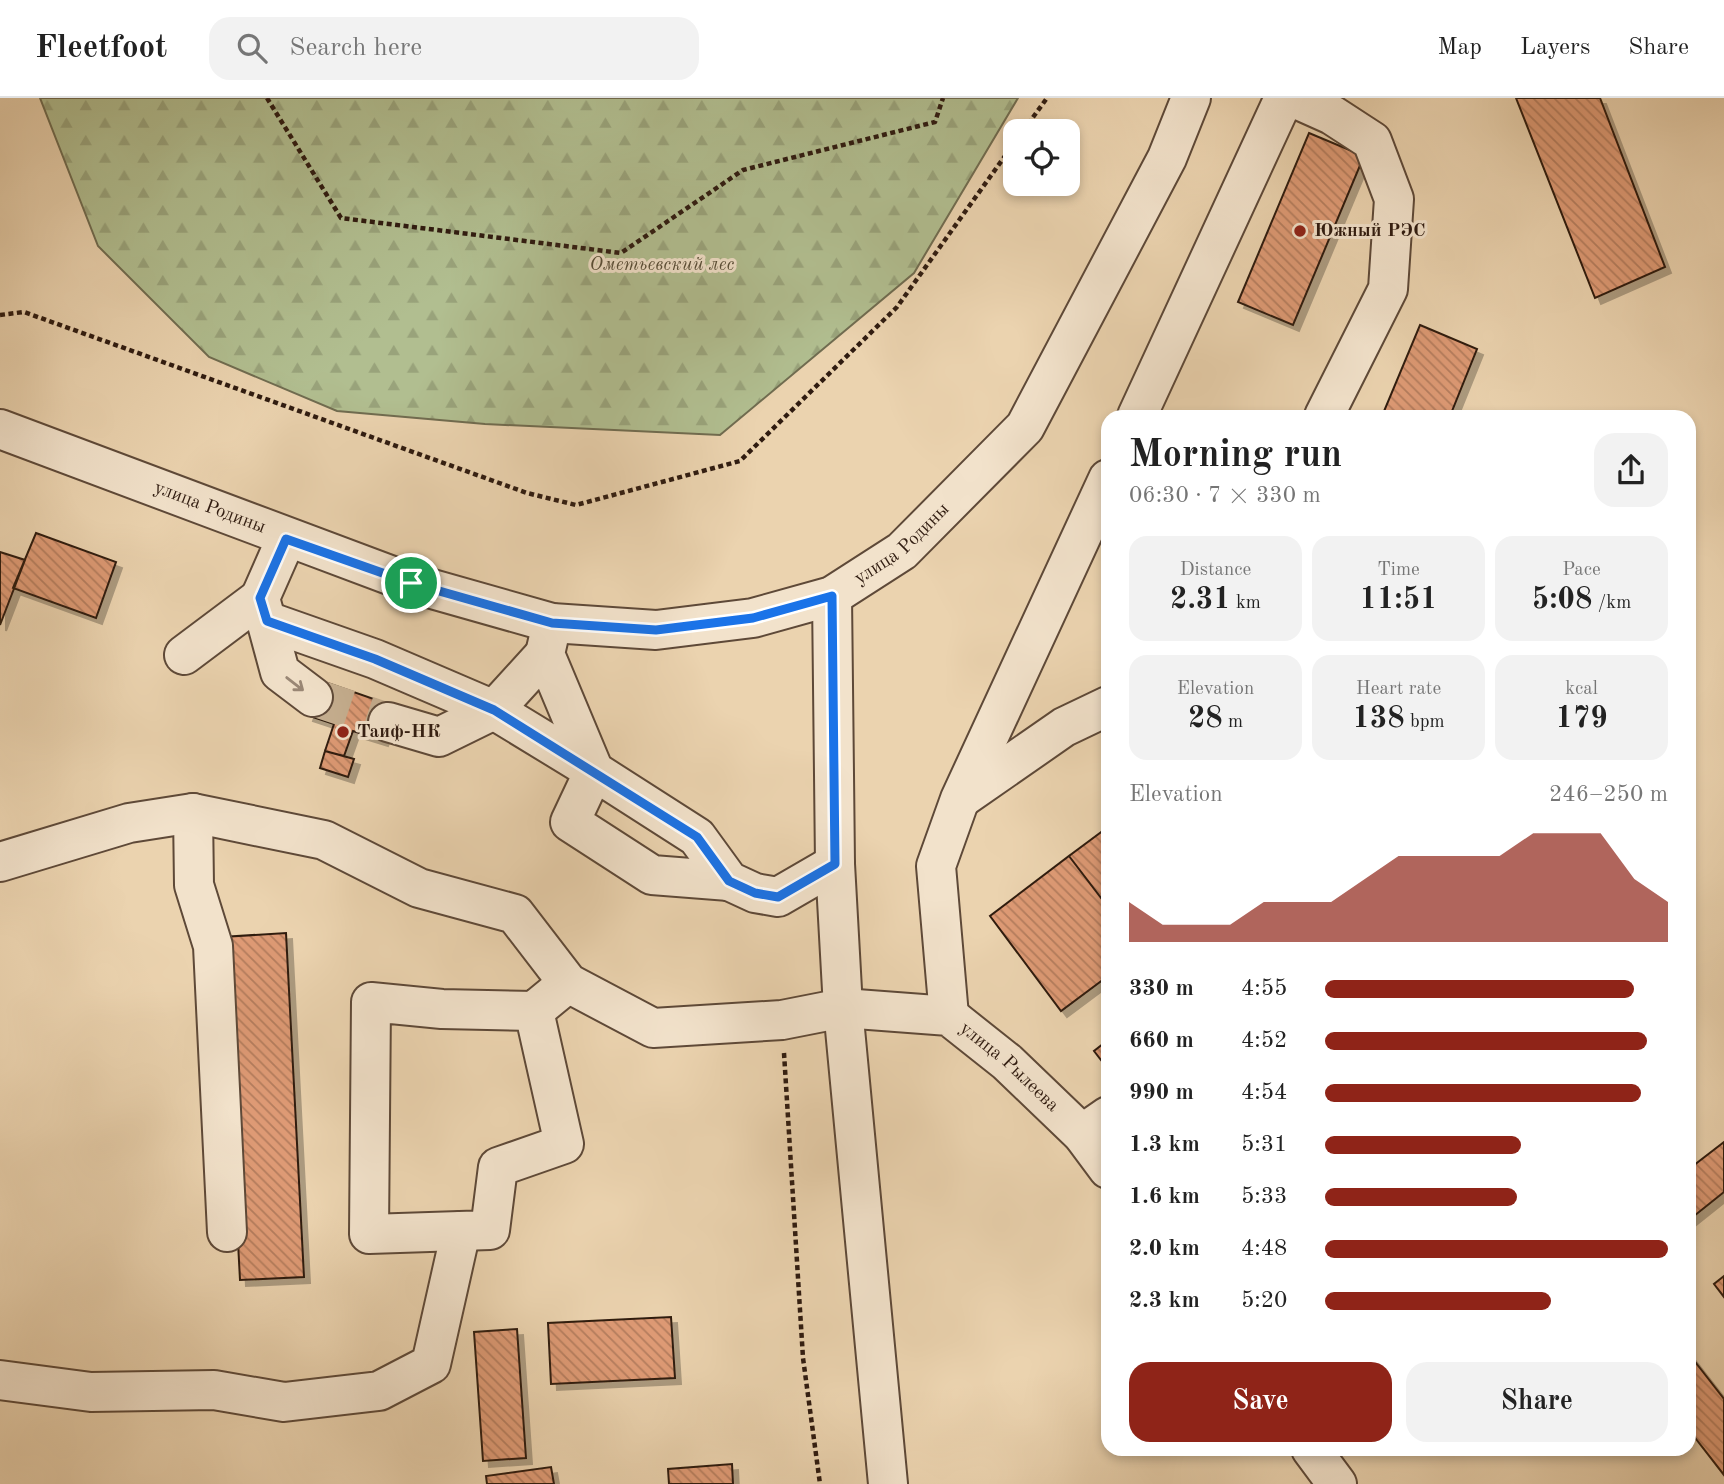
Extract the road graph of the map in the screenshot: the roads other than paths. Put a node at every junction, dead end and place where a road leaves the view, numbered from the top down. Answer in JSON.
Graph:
{"nodes":[{"id":1,"x":1191,"y":98,"type":"edge"},
{"id":2,"x":1283,"y":98,"type":"edge"},
{"id":3,"x":1294,"y":98,"type":"edge"},
{"id":4,"x":1140,"y":410,"type":"edge"},
{"id":5,"x":1327,"y":410,"type":"edge"},
{"id":6,"x":0,"y":429,"type":"edge"},
{"id":7,"x":1101,"y":494,"type":"edge"},
{"id":8,"x":286,"y":539,"type":"junction"},
{"id":9,"x":832,"y":596,"type":"junction"},
{"id":10,"x":263,"y":610,"type":"junction"},
{"id":11,"x":548,"y":639,"type":"junction"},
{"id":12,"x":184,"y":655,"type":"dead end"},
{"id":13,"x":313,"y":697,"type":"tunnel mouth"},
{"id":14,"x":1101,"y":709,"type":"edge"},
{"id":15,"x":494,"y":710,"type":"junction"},
{"id":16,"x":388,"y":722,"type":"tunnel mouth"},
{"id":17,"x":594,"y":771,"type":"junction"},
{"id":18,"x":960,"y":799,"type":"junction"},
{"id":19,"x":192,"y":813,"type":"junction"},
{"id":20,"x":0,"y":862,"type":"edge"},
{"id":21,"x":835,"y":864,"type":"junction"},
{"id":22,"x":729,"y":881,"type":"junction"},
{"id":23,"x":568,"y":983,"type":"junction"},
{"id":24,"x":843,"y":1008,"type":"junction"},
{"id":25,"x":534,"y":1011,"type":"junction"},
{"id":26,"x":949,"y":1016,"type":"junction"},
{"id":27,"x":1095,"y":1125,"type":"edge"},
{"id":28,"x":1101,"y":1145,"type":"edge"},
{"id":29,"x":461,"y":1231,"type":"junction"},
{"id":30,"x":227,"y":1232,"type":"dead end"},
{"id":31,"x":0,"y":1380,"type":"edge"},
{"id":32,"x":1316,"y":1456,"type":"edge"},
{"id":33,"x":888,"y":1484,"type":"edge"},
{"id":34,"x":1336,"y":1484,"type":"edge"}],
"edges":[{"from":1,"to":9,"type":"street","name":"улица Родины"},
{"from":2,"to":4,"type":"street"},
{"from":3,"to":5,"type":"street"},
{"from":6,"to":8,"type":"street","name":"улица Родины"},
{"from":7,"to":18,"type":"street"},
{"from":8,"to":10,"type":"street"},
{"from":8,"to":11,"type":"street","name":"улица Родины"},
{"from":9,"to":11,"type":"street","name":"улица Родины"},
{"from":9,"to":21,"type":"street"},
{"from":10,"to":12,"type":"street"},
{"from":10,"to":13,"type":"street","one_way":true},
{"from":10,"to":15,"type":"street"},
{"from":11,"to":15,"type":"street"},
{"from":11,"to":17,"type":"street"},
{"from":14,"to":18,"type":"street"},
{"from":15,"to":16,"type":"street"},
{"from":15,"to":17,"type":"street"},
{"from":17,"to":22,"type":"street"},
{"from":17,"to":22,"type":"street"},
{"from":18,"to":26,"type":"street"},
{"from":19,"to":20,"type":"street"},
{"from":19,"to":23,"type":"street"},
{"from":19,"to":30,"type":"street"},
{"from":21,"to":22,"type":"street"},
{"from":21,"to":24,"type":"street"},
{"from":23,"to":24,"type":"street","name":"улица Рылеева"},
{"from":23,"to":25,"type":"street"},
{"from":24,"to":26,"type":"street","name":"улица Рылеева"},
{"from":24,"to":33,"type":"street"},
{"from":25,"to":29,"type":"street"},
{"from":25,"to":29,"type":"street"},
{"from":26,"to":27,"type":"street","name":"улица Рылеева"},
{"from":27,"to":28,"type":"street","name":"улица Рылеева"},
{"from":29,"to":31,"type":"street"},
{"from":32,"to":34,"type":"street"}]}
